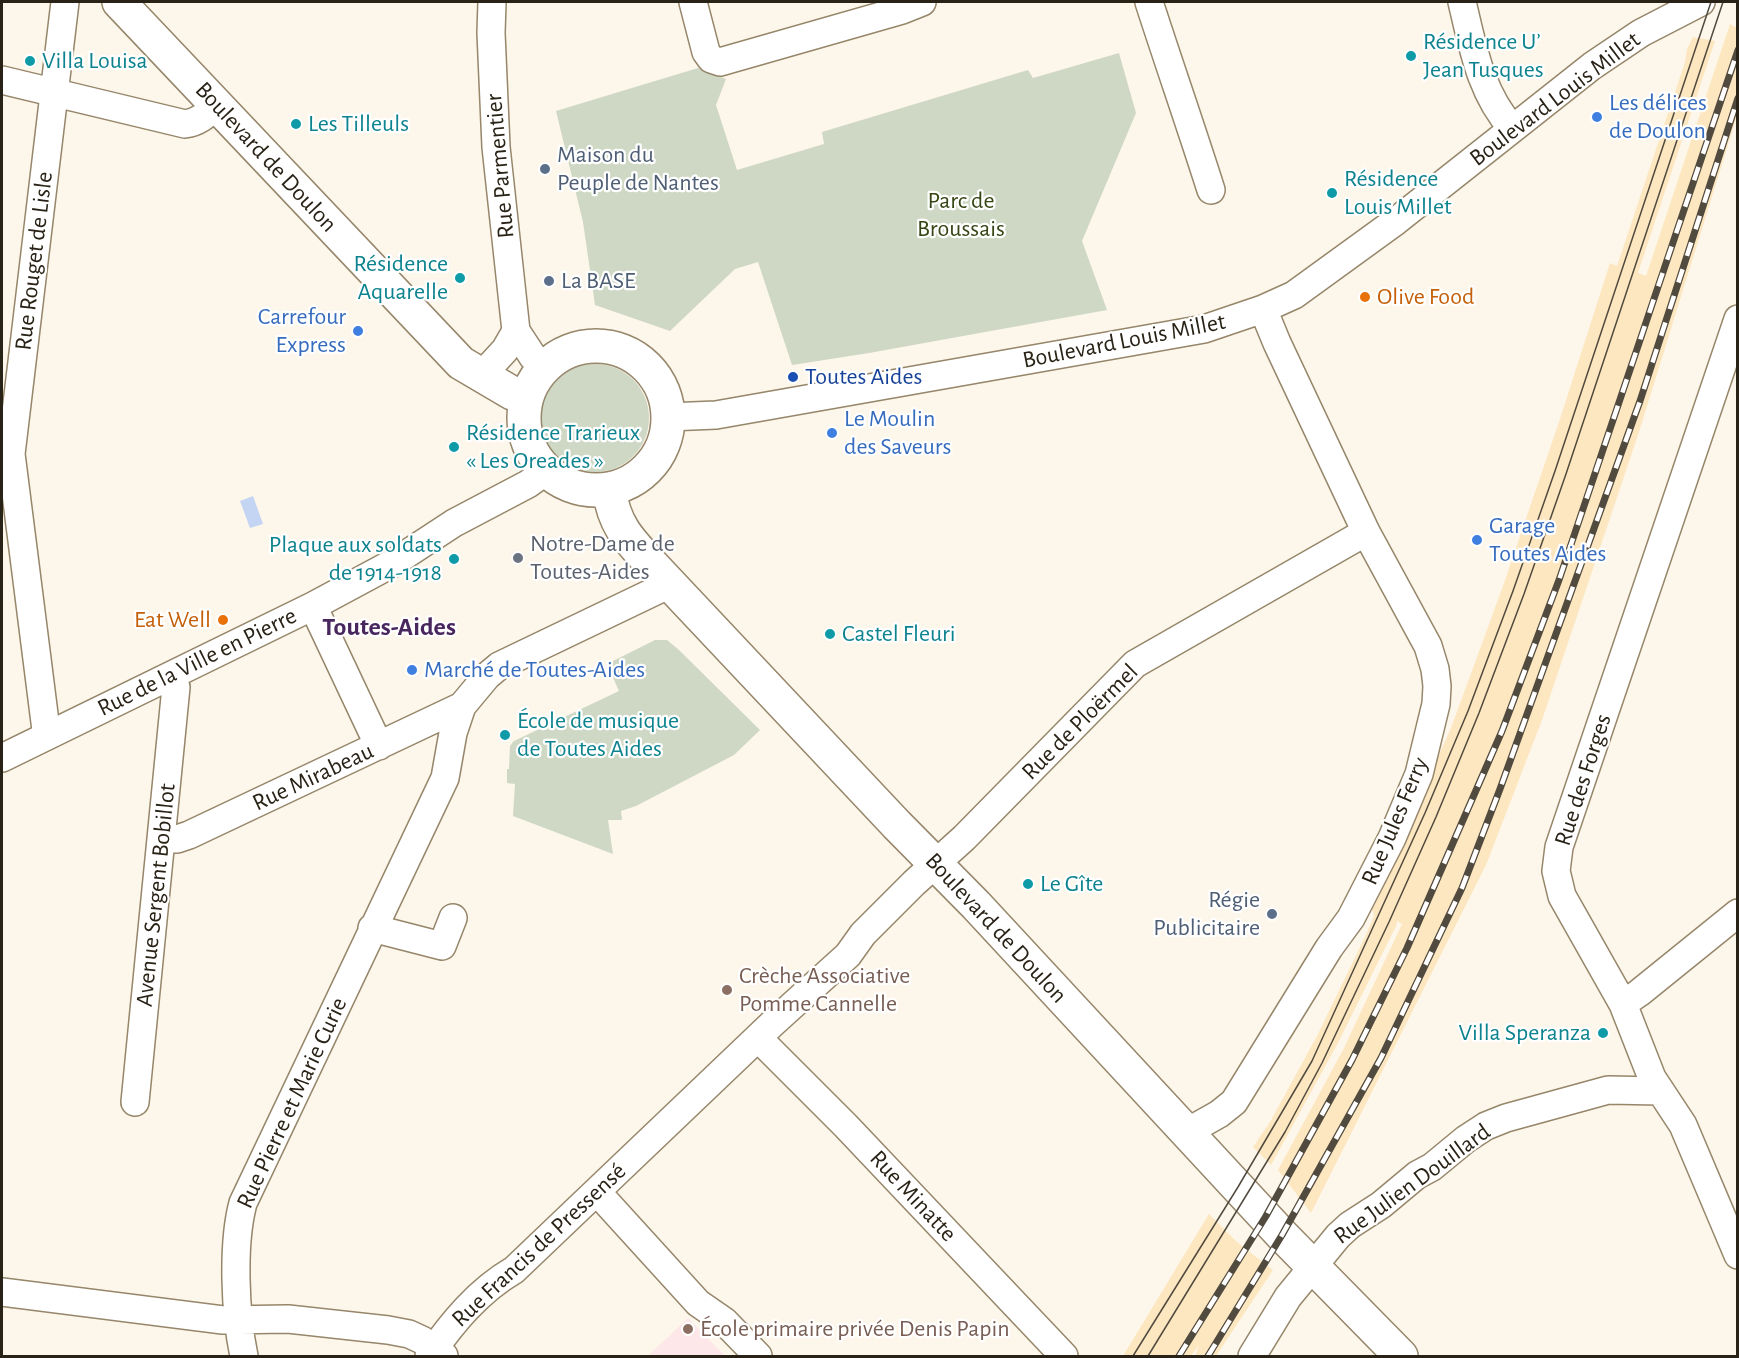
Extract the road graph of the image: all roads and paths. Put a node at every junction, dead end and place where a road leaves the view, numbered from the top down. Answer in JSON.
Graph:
{"nodes":[{"id":1,"x":65,"y":2,"type":"edge"},
{"id":2,"x":119,"y":2,"type":"edge"},
{"id":3,"x":492,"y":2,"type":"edge"},
{"id":4,"x":693,"y":2,"type":"edge"},
{"id":5,"x":922,"y":2,"type":"edge"},
{"id":6,"x":1149,"y":2,"type":"edge"},
{"id":7,"x":1462,"y":2,"type":"edge"},
{"id":8,"x":1700,"y":2,"type":"edge"},
{"id":9,"x":2,"y":80,"type":"edge"},
{"id":10,"x":56,"y":93,"type":"junction"},
{"id":11,"x":217,"y":105,"type":"junction"},
{"id":12,"x":1512,"y":128,"type":"junction"},
{"id":13,"x":1211,"y":190,"type":"dead end"},
{"id":14,"x":1263,"y":309,"type":"junction"},
{"id":15,"x":1737,"y":319,"type":"edge"},
{"id":16,"x":516,"y":331,"type":"junction"},
{"id":17,"x":13,"y":338,"type":"edge"},
{"id":18,"x":545,"y":366,"type":"junction"},
{"id":19,"x":482,"y":375,"type":"junction"},
{"id":20,"x":526,"y":398,"type":"junction"},
{"id":21,"x":668,"y":417,"type":"junction"},
{"id":22,"x":546,"y":471,"type":"junction"},
{"id":23,"x":609,"y":489,"type":"junction"},
{"id":24,"x":1366,"y":532,"type":"junction"},
{"id":25,"x":670,"y":584,"type":"junction"},
{"id":26,"x":313,"y":606,"type":"junction"},
{"id":27,"x":176,"y":687,"type":"dead end"},
{"id":28,"x":462,"y":706,"type":"junction"},
{"id":29,"x":49,"y":735,"type":"junction"},
{"id":30,"x":379,"y":746,"type":"junction"},
{"id":31,"x":2,"y":759,"type":"edge"},
{"id":32,"x":162,"y":838,"type":"junction"},
{"id":33,"x":936,"y":864,"type":"junction"},
{"id":34,"x":1737,"y":913,"type":"edge"},
{"id":35,"x":453,"y":918,"type":"dead end"},
{"id":36,"x":372,"y":928,"type":"junction"},
{"id":37,"x":1623,"y":1004,"type":"junction"},
{"id":38,"x":758,"y":1038,"type":"junction"},
{"id":39,"x":1660,"y":1091,"type":"junction"},
{"id":40,"x":135,"y":1102,"type":"dead end"},
{"id":41,"x":1187,"y":1132,"type":"junction"},
{"id":42,"x":597,"y":1192,"type":"junction"},
{"id":43,"x":1734,"y":1240,"type":"edge"},
{"id":44,"x":1314,"y":1265,"type":"junction"},
{"id":45,"x":2,"y":1292,"type":"edge"},
{"id":46,"x":238,"y":1320,"type":"junction"},
{"id":47,"x":436,"y":1354,"type":"edge"},
{"id":48,"x":244,"y":1356,"type":"edge"},
{"id":49,"x":758,"y":1356,"type":"edge"},
{"id":50,"x":1064,"y":1356,"type":"edge"},
{"id":51,"x":1252,"y":1356,"type":"edge"},
{"id":52,"x":1401,"y":1356,"type":"edge"}],
"edges":[{"from":1,"to":10,"type":"street","name":"Rue Rouget de Lisle"},
{"from":2,"to":11,"type":"main road","name":"Boulevard de Doulon"},
{"from":3,"to":16,"type":"street","name":"Rue Parmentier"},
{"from":4,"to":5,"type":"street"},
{"from":6,"to":13,"type":"street"},
{"from":7,"to":12,"type":"street"},
{"from":8,"to":12,"type":"street","name":"Boulevard Louis Millet"},
{"from":9,"to":10,"type":"street"},
{"from":10,"to":11,"type":"street"},
{"from":10,"to":17,"type":"street","name":"Rue Rouget de Lisle"},
{"from":11,"to":19,"type":"main road","name":"Boulevard de Doulon"},
{"from":12,"to":14,"type":"street","name":"Boulevard Louis Millet"},
{"from":14,"to":21,"type":"street","name":"Boulevard Louis Millet"},
{"from":14,"to":24,"type":"street","name":"Rue Jules Ferry"},
{"from":15,"to":37,"type":"street","name":"Rue des Forges"},
{"from":16,"to":18,"type":"street","name":"Rue Parmentier"},
{"from":16,"to":19,"type":"street"},
{"from":17,"to":29,"type":"street","name":"Rue Rouget de Lisle"},
{"from":18,"to":20,"type":"main road"},
{"from":18,"to":21,"type":"main road"},
{"from":19,"to":20,"type":"main road","name":"Boulevard de Doulon"},
{"from":20,"to":22,"type":"main road"},
{"from":21,"to":23,"type":"main road"},
{"from":22,"to":23,"type":"main road"},
{"from":22,"to":26,"type":"street","name":"Rue de la Ville en Pierre"},
{"from":23,"to":25,"type":"main road","name":"Boulevard de Doulon"},
{"from":24,"to":33,"type":"street","name":"Rue de Ploërmel"},
{"from":24,"to":41,"type":"street","name":"Rue Jules Ferry"},
{"from":25,"to":28,"type":"street"},
{"from":25,"to":33,"type":"main road","name":"Boulevard de Doulon"},
{"from":26,"to":29,"type":"street","name":"Rue de la Ville en Pierre"},
{"from":26,"to":30,"type":"street"},
{"from":27,"to":32,"type":"street","name":"Avenue Sergent Bobillot"},
{"from":28,"to":30,"type":"street","name":"Rue Mirabeau"},
{"from":28,"to":36,"type":"street","name":"Rue Pierre et Marie Curie"},
{"from":29,"to":31,"type":"street","name":"Rue de la Ville en Pierre"},
{"from":30,"to":32,"type":"street","name":"Rue Mirabeau"},
{"from":32,"to":40,"type":"street","name":"Avenue Sergent Bobillot"},
{"from":33,"to":38,"type":"street","name":"Rue Francis de Pressensé"},
{"from":33,"to":41,"type":"main road","name":"Boulevard de Doulon"},
{"from":34,"to":37,"type":"street"},
{"from":35,"to":36,"type":"street"},
{"from":36,"to":46,"type":"street","name":"Rue Pierre et Marie Curie"},
{"from":37,"to":39,"type":"street","name":"Rue des Forges"},
{"from":38,"to":42,"type":"street","name":"Rue Francis de Pressensé"},
{"from":38,"to":50,"type":"street","name":"Rue Minatte"},
{"from":39,"to":43,"type":"street","name":"Rue des Forges"},
{"from":39,"to":44,"type":"street","name":"Rue Julien Douillard"},
{"from":41,"to":44,"type":"main road","name":"Boulevard de Doulon"},
{"from":42,"to":47,"type":"street","name":"Rue Francis de Pressensé"},
{"from":42,"to":49,"type":"street"},
{"from":44,"to":51,"type":"street","name":"Rue Julien Douillard"},
{"from":44,"to":52,"type":"main road","name":"Boulevard de Doulon"},
{"from":45,"to":46,"type":"street","name":"Rue Francis de Pressensé"},
{"from":46,"to":47,"type":"street","name":"Rue Francis de Pressensé"},
{"from":46,"to":48,"type":"street","name":"Rue Pierre et Marie Curie"}]}
